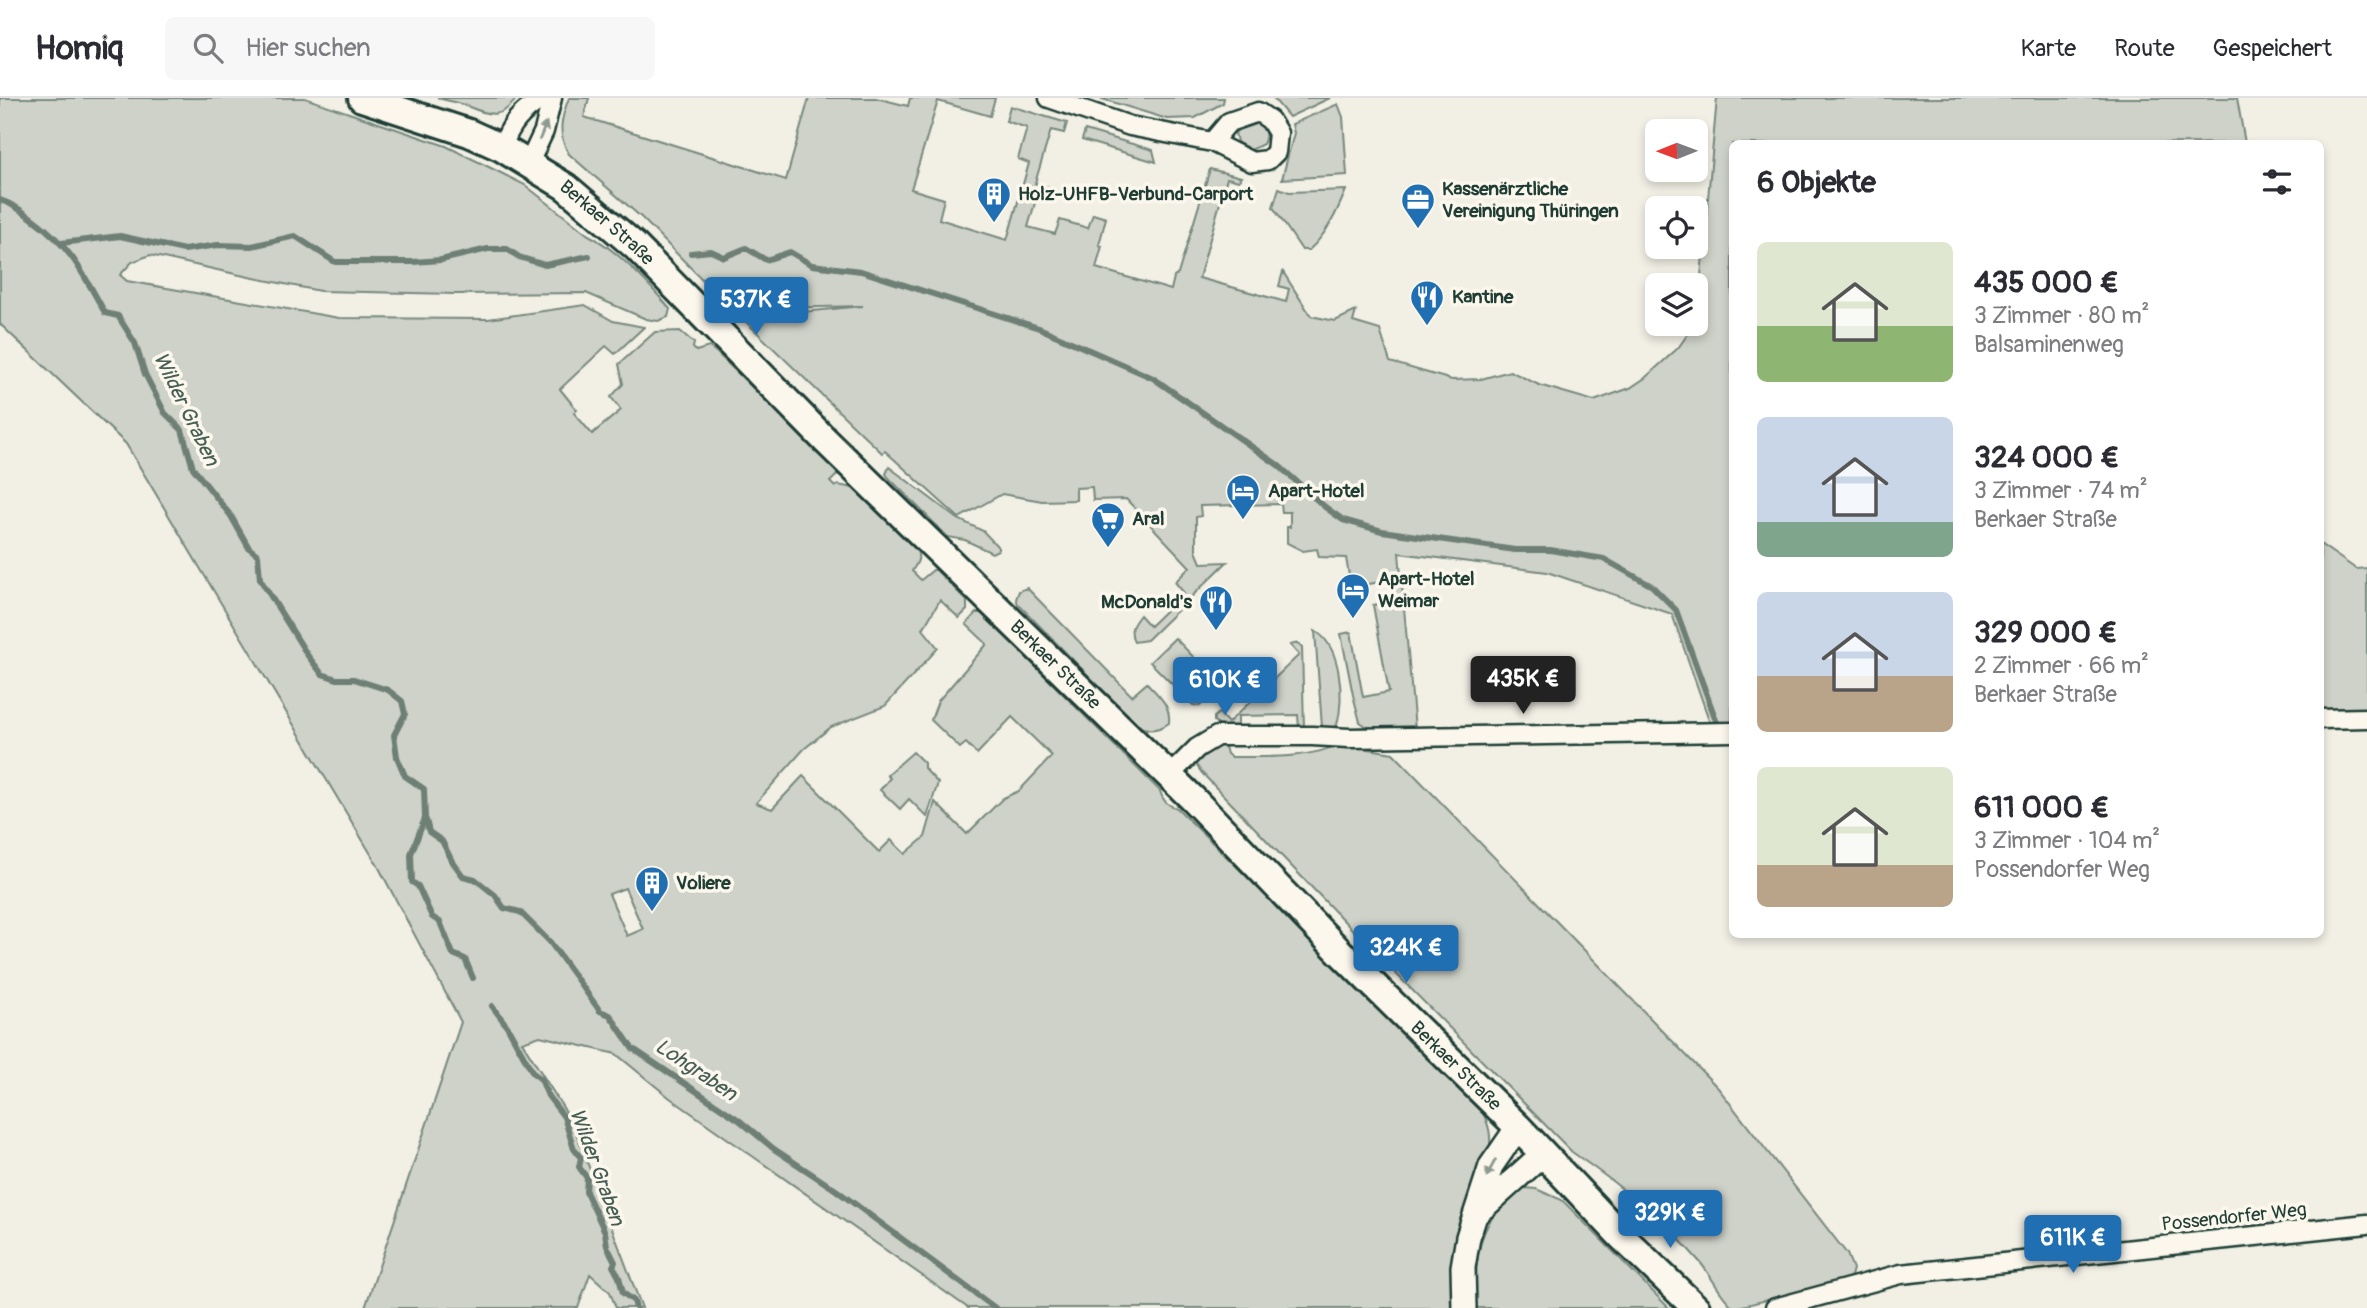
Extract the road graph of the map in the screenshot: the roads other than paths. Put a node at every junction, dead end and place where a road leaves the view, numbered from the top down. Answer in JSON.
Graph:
{"nodes":[{"id":1,"x":362,"y":98,"type":"edge"},
{"id":2,"x":543,"y":98,"type":"edge"},
{"id":3,"x":552,"y":98,"type":"edge"},
{"id":4,"x":1049,"y":98,"type":"edge"},
{"id":5,"x":1212,"y":142,"type":"dead end"},
{"id":6,"x":502,"y":148,"type":"junction"},
{"id":7,"x":529,"y":163,"type":"junction"},
{"id":8,"x":2367,"y":718,"type":"edge"},
{"id":9,"x":2324,"y":719,"type":"edge"},
{"id":10,"x":1729,"y":732,"type":"edge"},
{"id":11,"x":1168,"y":777,"type":"junction"},
{"id":12,"x":1518,"y":1127,"type":"junction"},
{"id":13,"x":1543,"y":1154,"type":"junction"},
{"id":14,"x":1476,"y":1214,"type":"junction"},
{"id":15,"x":2367,"y":1224,"type":"edge"},
{"id":16,"x":1464,"y":1308,"type":"edge"},
{"id":17,"x":1696,"y":1308,"type":"edge"},
{"id":18,"x":1775,"y":1308,"type":"edge"}],
"edges":[{"from":1,"to":6,"type":"main road","name":"Berkaer Straße"},
{"from":2,"to":6,"type":"street"},
{"from":7,"to":3,"type":"street","one_way":true},
{"from":4,"to":5,"type":"street"},
{"from":6,"to":7,"type":"main road","name":"Berkaer Straße"},
{"from":7,"to":11,"type":"main road","name":"Berkaer Straße"},
{"from":8,"to":9,"type":"street"},
{"from":10,"to":11,"type":"street"},
{"from":11,"to":12,"type":"main road","name":"Berkaer Straße"},
{"from":12,"to":13,"type":"main road","name":"Berkaer Straße"},
{"from":12,"to":14,"type":"street","one_way":true},
{"from":13,"to":14,"type":"street"},
{"from":13,"to":17,"type":"main road","name":"Berkaer Straße"},
{"from":14,"to":16,"type":"street"},
{"from":15,"to":18,"type":"street","name":"Possendorfer Weg"}]}
